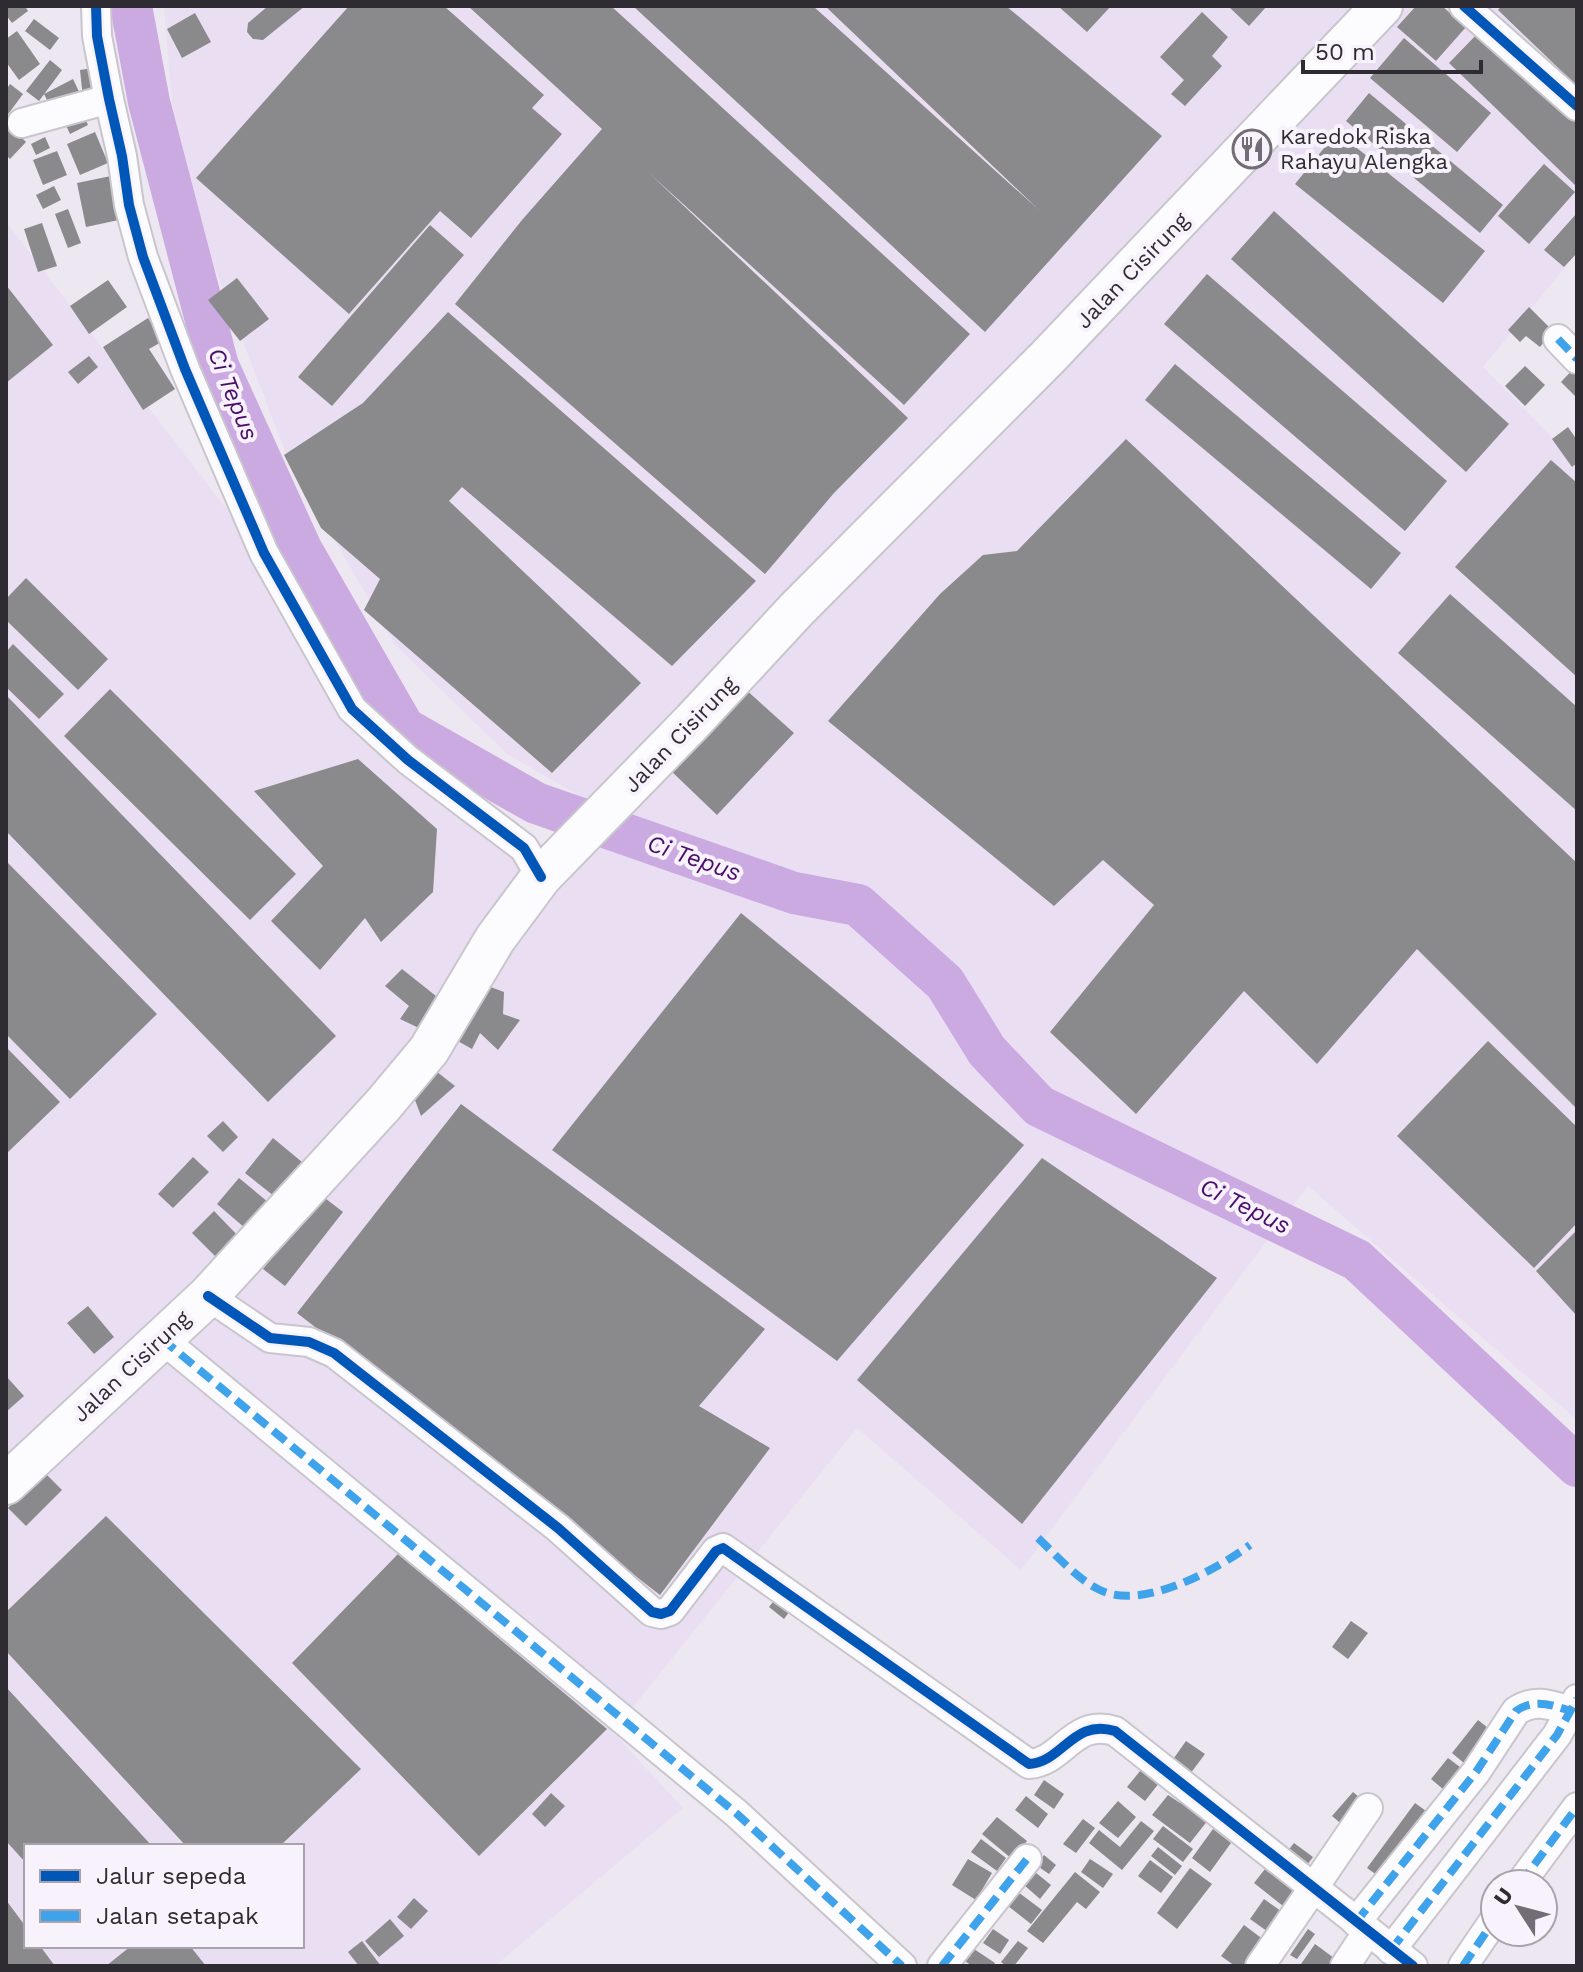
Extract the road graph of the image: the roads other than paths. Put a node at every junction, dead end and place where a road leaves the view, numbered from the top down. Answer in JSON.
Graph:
{"nodes":[{"id":1,"x":96,"y":6,"type":"edge"},
{"id":2,"x":1382,"y":6,"type":"edge"},
{"id":3,"x":1464,"y":6,"type":"edge"},
{"id":4,"x":109,"y":99,"type":"junction"},
{"id":5,"x":1577,"y":106,"type":"edge"},
{"id":6,"x":22,"y":123,"type":"dead end"},
{"id":7,"x":552,"y":865,"type":"junction"},
{"id":8,"x":208,"y":1296,"type":"junction"},
{"id":9,"x":162,"y":1339,"type":"junction"},
{"id":10,"x":6,"y":1484,"type":"edge"},
{"id":11,"x":1574,"y":1705,"type":"edge"},
{"id":12,"x":1577,"y":1807,"type":"edge"},
{"id":13,"x":1368,"y":1808,"type":"dead end"},
{"id":14,"x":1027,"y":1859,"type":"dead end"},
{"id":15,"x":1532,"y":1868,"type":"edge"},
{"id":16,"x":1315,"y":1887,"type":"junction"},
{"id":17,"x":1362,"y":1927,"type":"junction"},
{"id":18,"x":1479,"y":1942,"type":"edge"},
{"id":19,"x":1402,"y":1958,"type":"edge"},
{"id":20,"x":902,"y":1966,"type":"edge"},
{"id":21,"x":942,"y":1966,"type":"edge"},
{"id":22,"x":1260,"y":1966,"type":"edge"},
{"id":23,"x":1345,"y":1966,"type":"edge"},
{"id":24,"x":1463,"y":1966,"type":"edge"}],
"edges":[{"from":1,"to":4,"type":"street"},
{"from":2,"to":7,"type":"main road","name":"Jalan Cisirung"},
{"from":3,"to":5,"type":"street"},
{"from":4,"to":6,"type":"street"},
{"from":4,"to":7,"type":"street"},
{"from":7,"to":8,"type":"main road","name":"Jalan Cisirung"},
{"from":8,"to":9,"type":"main road","name":"Jalan Cisirung"},
{"from":8,"to":16,"type":"street"},
{"from":9,"to":10,"type":"main road","name":"Jalan Cisirung"},
{"from":9,"to":20,"type":"street"},
{"from":11,"to":17,"type":"street"},
{"from":11,"to":19,"type":"street"},
{"from":12,"to":15,"type":"street"},
{"from":13,"to":16,"type":"street"},
{"from":14,"to":21,"type":"street"},
{"from":16,"to":17,"type":"street"},
{"from":16,"to":22,"type":"street"},
{"from":17,"to":19,"type":"street"},
{"from":17,"to":23,"type":"street"},
{"from":18,"to":24,"type":"street"}]}
